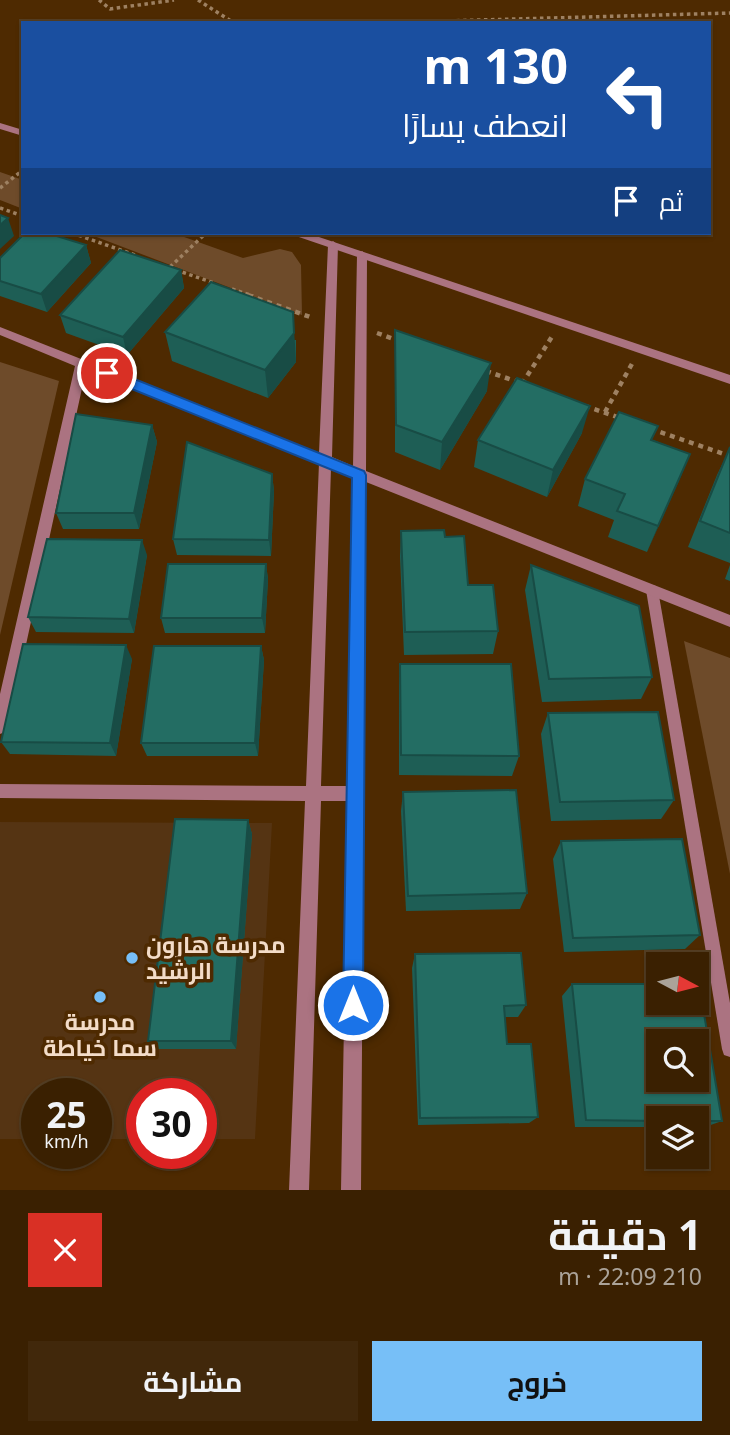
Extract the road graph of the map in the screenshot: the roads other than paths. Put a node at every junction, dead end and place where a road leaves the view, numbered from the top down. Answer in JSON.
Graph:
{"nodes":[{"id":1,"x":0,"y":126,"type":"edge"},
{"id":2,"x":21,"y":132,"type":"edge"},
{"id":3,"x":303,"y":235,"type":"edge"},
{"id":4,"x":333,"y":245,"type":"junction"},
{"id":5,"x":362,"y":255,"type":"junction"},
{"id":6,"x":0,"y":331,"type":"edge"},
{"id":7,"x":82,"y":363,"type":"junction"},
{"id":8,"x":730,"y":380,"type":"edge"},
{"id":9,"x":326,"y":461,"type":"junction"},
{"id":10,"x":359,"y":475,"type":"junction"},
{"id":11,"x":652,"y":590,"type":"junction"},
{"id":12,"x":730,"y":621,"type":"edge"},
{"id":13,"x":0,"y":727,"type":"edge"},
{"id":14,"x":0,"y":791,"type":"edge"},
{"id":15,"x":314,"y":793,"type":"junction"},
{"id":16,"x":355,"y":794,"type":"junction"},
{"id":17,"x":730,"y":1049,"type":"edge"},
{"id":18,"x":299,"y":1190,"type":"edge"},
{"id":19,"x":351,"y":1190,"type":"edge"}],
"edges":[{"from":1,"to":2,"type":"street"},
{"from":3,"to":4,"type":"street"},
{"from":4,"to":5,"type":"street"},
{"from":4,"to":9,"type":"street"},
{"from":5,"to":8,"type":"street"},
{"from":5,"to":10,"type":"street"},
{"from":6,"to":7,"type":"street"},
{"from":7,"to":9,"type":"street"},
{"from":7,"to":13,"type":"street"},
{"from":9,"to":10,"type":"street"},
{"from":9,"to":15,"type":"street"},
{"from":10,"to":11,"type":"street"},
{"from":10,"to":16,"type":"street"},
{"from":11,"to":12,"type":"street"},
{"from":11,"to":17,"type":"lane"},
{"from":14,"to":15,"type":"street"},
{"from":15,"to":16,"type":"street"},
{"from":15,"to":18,"type":"street"},
{"from":16,"to":19,"type":"street"}]}
